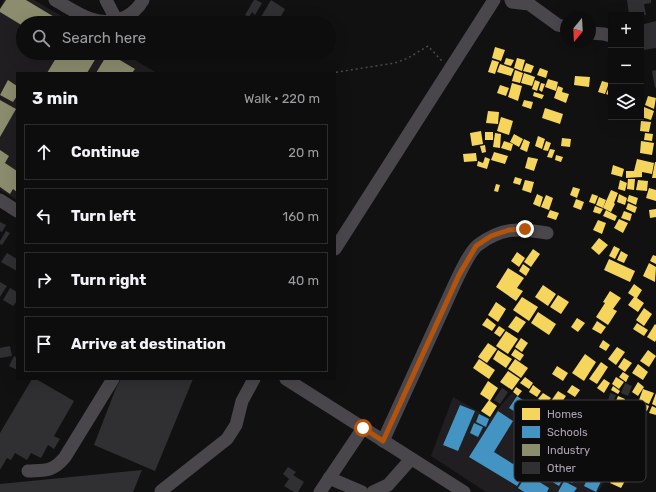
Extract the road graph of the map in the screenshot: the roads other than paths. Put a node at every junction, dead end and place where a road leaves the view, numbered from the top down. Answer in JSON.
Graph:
{"nodes":[{"id":1,"x":55,"y":0,"type":"edge"},
{"id":2,"x":106,"y":0,"type":"edge"},
{"id":3,"x":143,"y":0,"type":"edge"},
{"id":4,"x":512,"y":1,"type":"edge"},
{"id":5,"x":491,"y":5,"type":"edge"},
{"id":6,"x":84,"y":16,"type":"edge"},
{"id":7,"x":114,"y":16,"type":"edge"},
{"id":8,"x":127,"y":16,"type":"edge"},
{"id":9,"x":560,"y":26,"type":"edge"},
{"id":10,"x":596,"y":33,"type":"edge"},
{"id":11,"x":608,"y":35,"type":"edge"},
{"id":12,"x":0,"y":200,"type":"edge"},
{"id":13,"x":16,"y":210,"type":"edge"},
{"id":14,"x":547,"y":233,"type":"dead end"},
{"id":15,"x":336,"y":247,"type":"edge"},
{"id":16,"x":112,"y":380,"type":"edge"},
{"id":17,"x":253,"y":380,"type":"edge"},
{"id":18,"x":288,"y":380,"type":"edge"},
{"id":19,"x":363,"y":428,"type":"junction"},
{"id":20,"x":383,"y":441,"type":"junction"},
{"id":21,"x":411,"y":459,"type":"junction"},
{"id":22,"x":28,"y":472,"type":"dead end"},
{"id":23,"x":330,"y":478,"type":"junction"},
{"id":24,"x":161,"y":491,"type":"dead end"},
{"id":25,"x":320,"y":492,"type":"edge"},
{"id":26,"x":362,"y":492,"type":"edge"},
{"id":27,"x":373,"y":492,"type":"edge"},
{"id":28,"x":464,"y":492,"type":"edge"}],
"edges":[{"from":1,"to":6,"type":"street"},
{"from":2,"to":7,"type":"street"},
{"from":3,"to":8,"type":"street"},
{"from":4,"to":5,"type":"street"},
{"from":4,"to":9,"type":"street"},
{"from":5,"to":15,"type":"street"},
{"from":10,"to":11,"type":"street"},
{"from":12,"to":13,"type":"street"},
{"from":14,"to":20,"type":"street"},
{"from":16,"to":22,"type":"street"},
{"from":17,"to":24,"type":"street"},
{"from":18,"to":19,"type":"street"},
{"from":19,"to":20,"type":"street"},
{"from":19,"to":23,"type":"street"},
{"from":20,"to":21,"type":"street"},
{"from":21,"to":27,"type":"street"},
{"from":21,"to":28,"type":"street"},
{"from":23,"to":25,"type":"street"},
{"from":23,"to":26,"type":"street"}]}
